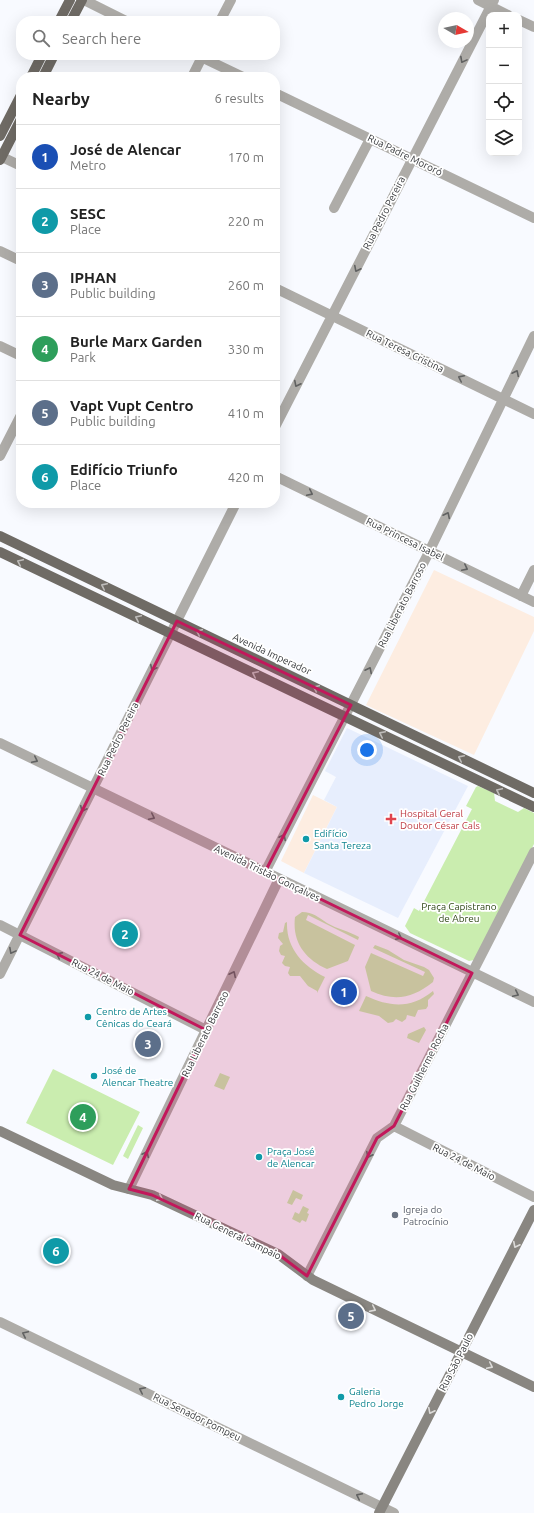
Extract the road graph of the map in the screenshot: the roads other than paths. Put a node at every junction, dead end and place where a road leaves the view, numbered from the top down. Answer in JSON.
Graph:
{"nodes":[{"id":1,"x":70,"y":0,"type":"edge"},
{"id":2,"x":83,"y":0,"type":"edge"},
{"id":3,"x":230,"y":0,"type":"edge"},
{"id":4,"x":478,"y":0,"type":"edge"},
{"id":5,"x":493,"y":3,"type":"edge"},
{"id":6,"x":504,"y":12,"type":"edge"},
{"id":7,"x":62,"y":16,"type":"edge"},
{"id":8,"x":74,"y":16,"type":"edge"},
{"id":9,"x":116,"y":16,"type":"edge"},
{"id":10,"x":222,"y":16,"type":"edge"},
{"id":11,"x":522,"y":21,"type":"edge"},
{"id":12,"x":534,"y":27,"type":"edge"},
{"id":13,"x":39,"y":60,"type":"edge"},
{"id":14,"x":52,"y":60,"type":"edge"},
{"id":15,"x":199,"y":60,"type":"edge"},
{"id":16,"x":209,"y":60,"type":"edge"},
{"id":17,"x":33,"y":72,"type":"edge"},
{"id":18,"x":46,"y":72,"type":"edge"},
{"id":19,"x":194,"y":72,"type":"edge"},
{"id":20,"x":233,"y":72,"type":"edge"},
{"id":21,"x":280,"y":95,"type":"edge"},
{"id":22,"x":16,"y":105,"type":"edge"},
{"id":23,"x":16,"y":129,"type":"edge"},
{"id":24,"x":0,"y":136,"type":"edge"},
{"id":25,"x":370,"y":139,"type":"junction"},
{"id":26,"x":1,"y":158,"type":"edge"},
{"id":27,"x":412,"y":159,"type":"junction"},
{"id":28,"x":16,"y":164,"type":"edge"},
{"id":29,"x":334,"y":208,"type":"dead end"},
{"id":30,"x":534,"y":218,"type":"edge"},
{"id":31,"x":0,"y":251,"type":"edge"},
{"id":32,"x":16,"y":259,"type":"edge"},
{"id":33,"x":280,"y":290,"type":"edge"},
{"id":34,"x":332,"y":316,"type":"junction"},
{"id":35,"x":534,"y":336,"type":"edge"},
{"id":36,"x":0,"y":346,"type":"edge"},
{"id":37,"x":16,"y":354,"type":"edge"},
{"id":38,"x":503,"y":398,"type":"junction"},
{"id":39,"x":534,"y":414,"type":"edge"},
{"id":40,"x":280,"y":417,"type":"edge"},
{"id":41,"x":16,"y":423,"type":"edge"},
{"id":42,"x":4,"y":441,"type":"edge"},
{"id":43,"x":0,"y":456,"type":"edge"},
{"id":44,"x":280,"y":478,"type":"edge"},
{"id":45,"x":234,"y":508,"type":"edge"},
{"id":46,"x":0,"y":536,"type":"edge"},
{"id":47,"x":430,"y":551,"type":"junction"},
{"id":48,"x":0,"y":552,"type":"edge"},
{"id":49,"x":534,"y":570,"type":"edge"},
{"id":50,"x":521,"y":596,"type":"junction"},
{"id":51,"x":534,"y":602,"type":"edge"},
{"id":52,"x":177,"y":621,"type":"junction"},
{"id":53,"x":171,"y":633,"type":"junction"},
{"id":54,"x":351,"y":705,"type":"junction"},
{"id":55,"x":345,"y":716,"type":"junction"},
{"id":56,"x":0,"y":743,"type":"edge"},
{"id":57,"x":94,"y":788,"type":"junction"},
{"id":58,"x":534,"y":793,"type":"edge"},
{"id":59,"x":534,"y":808,"type":"edge"},
{"id":60,"x":534,"y":852,"type":"edge"},
{"id":61,"x":266,"y":872,"type":"junction"},
{"id":62,"x":279,"y":879,"type":"junction"},
{"id":63,"x":0,"y":925,"type":"edge"},
{"id":64,"x":20,"y":935,"type":"junction"},
{"id":65,"x":472,"y":973,"type":"junction"},
{"id":66,"x":0,"y":974,"type":"edge"},
{"id":67,"x":534,"y":1002,"type":"edge"},
{"id":68,"x":206,"y":1030,"type":"junction"},
{"id":69,"x":394,"y":1126,"type":"junction"},
{"id":70,"x":0,"y":1131,"type":"edge"},
{"id":71,"x":129,"y":1189,"type":"junction"},
{"id":72,"x":534,"y":1197,"type":"edge"},
{"id":73,"x":534,"y":1210,"type":"edge"},
{"id":74,"x":307,"y":1276,"type":"junction"},
{"id":75,"x":0,"y":1322,"type":"edge"},
{"id":76,"x":461,"y":1352,"type":"junction"},
{"id":77,"x":534,"y":1387,"type":"edge"},
{"id":78,"x":380,"y":1510,"type":"edge"},
{"id":79,"x":394,"y":1513,"type":"edge"}],
"edges":[{"from":1,"to":7,"type":"main road"},
{"from":2,"to":8,"type":"main road"},
{"from":2,"to":9,"type":"street"},
{"from":3,"to":10,"type":"street"},
{"from":4,"to":5,"type":"street"},
{"from":5,"to":6,"type":"street"},
{"from":5,"to":27,"type":"street","name":"Rua Pedro Pereira","one_way":true},
{"from":11,"to":12,"type":"street"},
{"from":13,"to":17,"type":"main road"},
{"from":14,"to":18,"type":"main road"},
{"from":15,"to":19,"type":"street"},
{"from":16,"to":20,"type":"street"},
{"from":21,"to":25,"type":"street","name":"Rua Padre Mororó"},
{"from":22,"to":24,"type":"main road"},
{"from":23,"to":26,"type":"main road"},
{"from":25,"to":27,"type":"street","name":"Rua Padre Mororó"},
{"from":25,"to":29,"type":"street"},
{"from":26,"to":28,"type":"street"},
{"from":27,"to":30,"type":"street","name":"Rua Padre Mororó"},
{"from":27,"to":34,"type":"street","name":"Rua Pedro Pereira","one_way":true},
{"from":31,"to":32,"type":"street"},
{"from":33,"to":34,"type":"street","name":"Rua Teresa Cristina"},
{"from":38,"to":34,"type":"street","name":"Rua Teresa Cristina","one_way":true},
{"from":34,"to":40,"type":"street","name":"Rua Pedro Pereira","one_way":true},
{"from":38,"to":35,"type":"street","name":"Rua Liberato Barroso","one_way":true},
{"from":36,"to":37,"type":"street"},
{"from":38,"to":39,"type":"street","name":"Rua Teresa Cristina"},
{"from":47,"to":38,"type":"street","name":"Rua Liberato Barroso","one_way":true},
{"from":41,"to":42,"type":"street"},
{"from":42,"to":43,"type":"street"},
{"from":44,"to":47,"type":"street","name":"Rua Princesa Isabel","one_way":true},
{"from":45,"to":52,"type":"street","name":"Rua Pedro Pereira"},
{"from":52,"to":46,"type":"main road","name":"Avenida Imperador","one_way":true},
{"from":47,"to":50,"type":"street","name":"Rua Princesa Isabel","one_way":true},
{"from":54,"to":47,"type":"street","name":"Rua Liberato Barroso","one_way":true},
{"from":53,"to":48,"type":"main road","one_way":true},
{"from":49,"to":50,"type":"street"},
{"from":50,"to":51,"type":"street","name":"Rua Princesa Isabel"},
{"from":52,"to":53,"type":"street","name":"Rua Pedro Pereira"},
{"from":54,"to":52,"type":"main road","name":"Avenida Imperador","one_way":true},
{"from":55,"to":53,"type":"main road","one_way":true},
{"from":53,"to":57,"type":"street","name":"Rua Pedro Pereira","one_way":true},
{"from":54,"to":55,"type":"street","name":"Rua Liberato Barroso"},
{"from":58,"to":54,"type":"main road","name":"Avenida Imperador","one_way":true},
{"from":59,"to":55,"type":"main road","one_way":true},
{"from":61,"to":55,"type":"street","name":"Rua Liberato Barroso","one_way":true},
{"from":56,"to":57,"type":"street","name":"Avenida Tristão Gonçalves","one_way":true},
{"from":57,"to":61,"type":"street","name":"Avenida Tristão Gonçalves","one_way":true},
{"from":57,"to":64,"type":"street","name":"Rua Pedro Pereira","one_way":true},
{"from":60,"to":65,"type":"street","name":"Rua Guilherme Rocha"},
{"from":61,"to":62,"type":"street","name":"Avenida Tristão Gonçalves"},
{"from":62,"to":65,"type":"street","name":"Avenida Tristão Gonçalves","one_way":true},
{"from":68,"to":62,"type":"street","name":"Rua Liberato Barroso","one_way":true},
{"from":63,"to":64,"type":"street","name":"Rua 24 de Maio"},
{"from":64,"to":66,"type":"street","name":"Rua Pedro Pereira","one_way":true},
{"from":68,"to":64,"type":"street","name":"Rua 24 de Maio","one_way":true},
{"from":65,"to":67,"type":"street","name":"Avenida Tristão Gonçalves","one_way":true},
{"from":65,"to":69,"type":"street","name":"Rua Guilherme Rocha"},
{"from":71,"to":68,"type":"street","name":"Rua Liberato Barroso","one_way":true},
{"from":69,"to":72,"type":"street","name":"Rua 24 de Maio"},
{"from":69,"to":74,"type":"street","name":"Rua Guilherme Rocha","one_way":true},
{"from":70,"to":71,"type":"main road","name":"Rua General Sampaio"},
{"from":71,"to":74,"type":"main road","name":"Rua General Sampaio","one_way":true},
{"from":73,"to":76,"type":"main road","name":"Rua São Paulo","one_way":true},
{"from":74,"to":76,"type":"main road","name":"Rua General Sampaio","one_way":true},
{"from":78,"to":75,"type":"street","name":"Rua Senador Pompeu","one_way":true},
{"from":76,"to":77,"type":"main road","name":"Rua General Sampaio","one_way":true},
{"from":76,"to":78,"type":"main road","name":"Rua São Paulo","one_way":true},
{"from":78,"to":79,"type":"street","name":"Rua Senador Pompeu"}]}
